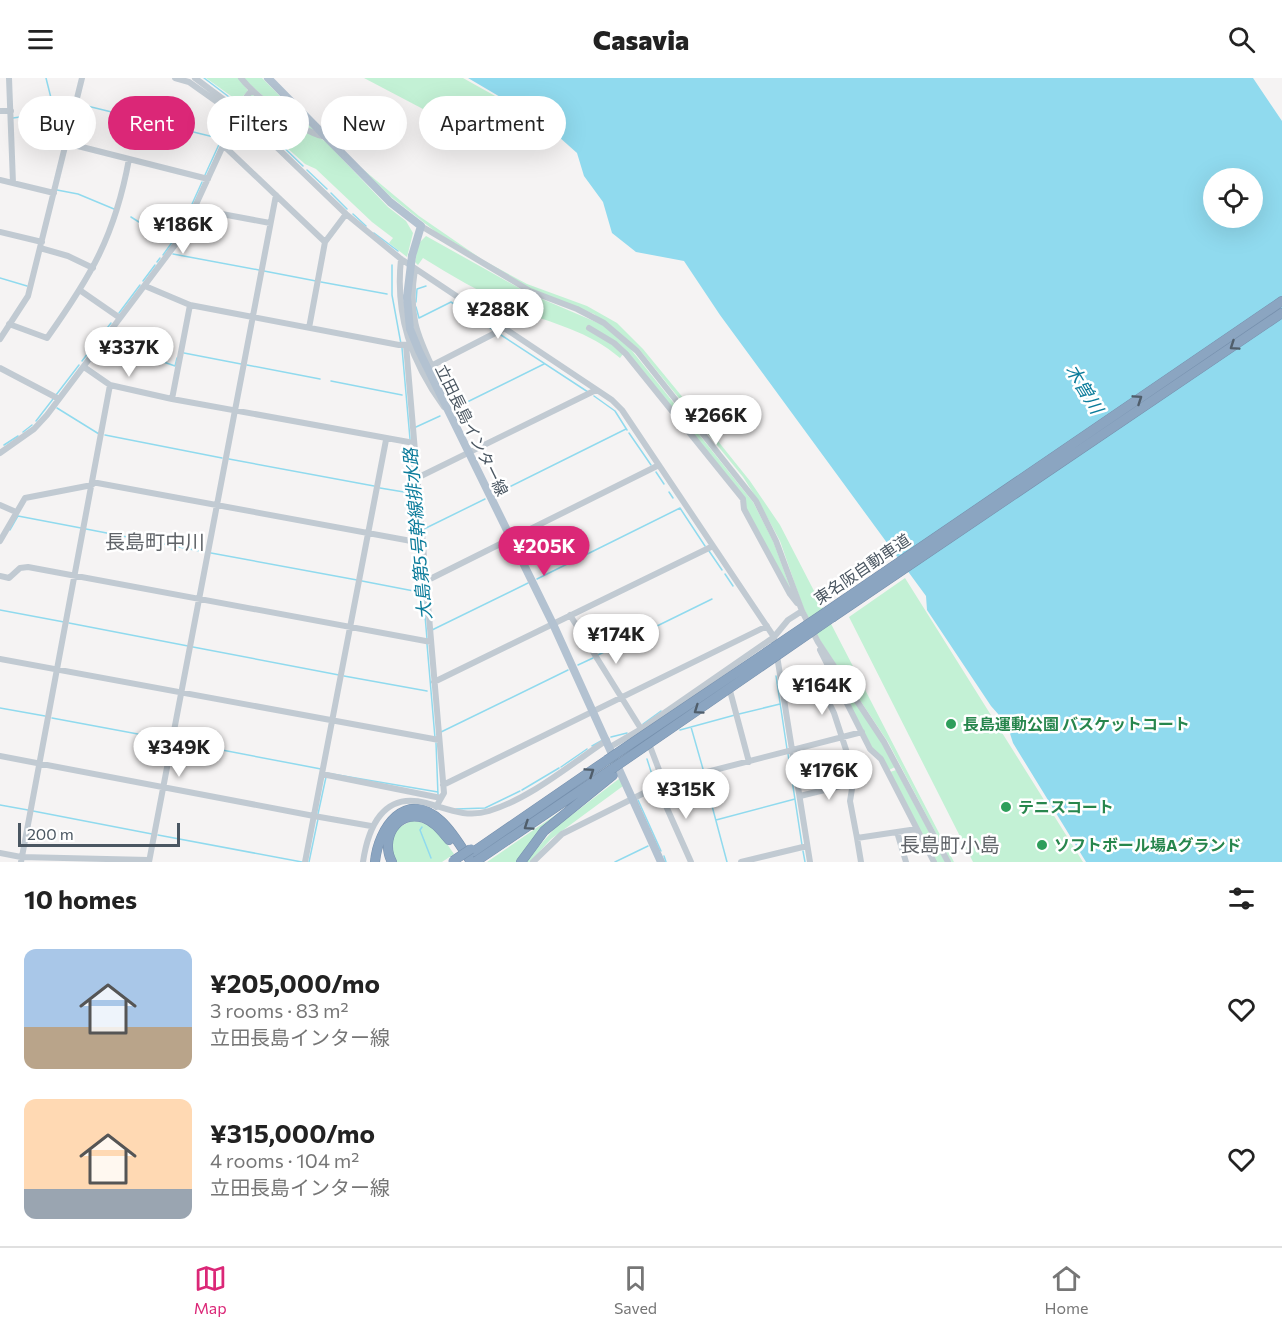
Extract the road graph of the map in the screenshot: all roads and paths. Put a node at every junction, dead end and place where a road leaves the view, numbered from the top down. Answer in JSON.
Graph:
{"nodes":[{"id":1,"x":9,"y":78,"type":"edge"},
{"id":2,"x":82,"y":78,"type":"edge"},
{"id":3,"x":175,"y":78,"type":"edge"},
{"id":4,"x":195,"y":78,"type":"edge"},
{"id":5,"x":241,"y":78,"type":"edge"},
{"id":6,"x":268,"y":78,"type":"edge"},
{"id":7,"x":251,"y":91,"type":"junction"},
{"id":8,"x":78,"y":96,"type":"edge"},
{"id":9,"x":213,"y":96,"type":"edge"},
{"id":10,"x":218,"y":96,"type":"edge"},
{"id":11,"x":248,"y":96,"type":"edge"},
{"id":12,"x":0,"y":111,"type":"edge"},
{"id":13,"x":11,"y":111,"type":"junction"},
{"id":14,"x":321,"y":131,"type":"edge"},
{"id":15,"x":321,"y":136,"type":"edge"},
{"id":16,"x":64,"y":150,"type":"edge"},
{"id":17,"x":94,"y":150,"type":"edge"},
{"id":18,"x":221,"y":150,"type":"edge"},
{"id":19,"x":228,"y":150,"type":"edge"},
{"id":20,"x":278,"y":150,"type":"edge"},
{"id":21,"x":340,"y":150,"type":"edge"},
{"id":22,"x":129,"y":159,"type":"junction"},
{"id":23,"x":208,"y":179,"type":"junction"},
{"id":24,"x":0,"y":180,"type":"edge"},
{"id":25,"x":13,"y":183,"type":"junction"},
{"id":26,"x":54,"y":193,"type":"junction"},
{"id":27,"x":276,"y":195,"type":"junction"},
{"id":28,"x":195,"y":209,"type":"junction"},
{"id":29,"x":346,"y":214,"type":"junction"},
{"id":30,"x":270,"y":223,"type":"junction"},
{"id":31,"x":421,"y":226,"type":"junction"},
{"id":32,"x":0,"y":231,"type":"edge"},
{"id":33,"x":325,"y":242,"type":"junction"},
{"id":34,"x":41,"y":245,"type":"junction"},
{"id":35,"x":401,"y":259,"type":"junction"},
{"id":36,"x":93,"y":268,"type":"junction"},
{"id":37,"x":415,"y":269,"type":"junction"},
{"id":38,"x":145,"y":286,"type":"junction"},
{"id":39,"x":81,"y":291,"type":"junction"},
{"id":40,"x":1282,"y":301,"type":"edge"},
{"id":41,"x":190,"y":305,"type":"junction"},
{"id":42,"x":1282,"y":313,"type":"edge"},
{"id":43,"x":252,"y":317,"type":"junction"},
{"id":44,"x":120,"y":318,"type":"junction"},
{"id":45,"x":9,"y":324,"type":"junction"},
{"id":46,"x":309,"y":328,"type":"junction"},
{"id":47,"x":588,"y":328,"type":"dead end"},
{"id":48,"x":503,"y":329,"type":"junction"},
{"id":49,"x":0,"y":339,"type":"edge"},
{"id":50,"x":405,"y":345,"type":"junction"},
{"id":51,"x":431,"y":366,"type":"junction"},
{"id":52,"x":84,"y":367,"type":"junction"},
{"id":53,"x":0,"y":368,"type":"edge"},
{"id":54,"x":110,"y":385,"type":"junction"},
{"id":55,"x":596,"y":390,"type":"junction"},
{"id":56,"x":59,"y":399,"type":"junction"},
{"id":57,"x":172,"y":399,"type":"junction"},
{"id":58,"x":234,"y":411,"type":"junction"},
{"id":59,"x":451,"y":418,"type":"junction"},
{"id":60,"x":386,"y":440,"type":"junction"},
{"id":61,"x":411,"y":444,"type":"junction"},
{"id":62,"x":0,"y":453,"type":"edge"},
{"id":63,"x":469,"y":454,"type":"junction"},
{"id":64,"x":659,"y":465,"type":"junction"},
{"id":65,"x":417,"y":478,"type":"junction"},
{"id":66,"x":92,"y":483,"type":"junction"},
{"id":67,"x":0,"y":505,"type":"edge"},
{"id":68,"x":217,"y":505,"type":"junction"},
{"id":69,"x":16,"y":512,"type":"junction"},
{"id":70,"x":368,"y":534,"type":"junction"},
{"id":71,"x":511,"y":539,"type":"junction"},
{"id":72,"x":0,"y":541,"type":"edge"},
{"id":73,"x":420,"y":543,"type":"junction"},
{"id":74,"x":713,"y":546,"type":"junction"},
{"id":75,"x":0,"y":576,"type":"edge"},
{"id":76,"x":75,"y":576,"type":"junction"},
{"id":77,"x":426,"y":581,"type":"junction"},
{"id":78,"x":199,"y":599,"type":"junction"},
{"id":79,"x":801,"y":608,"type":"junction"},
{"id":80,"x":570,"y":615,"type":"junction"},
{"id":81,"x":553,"y":624,"type":"junction"},
{"id":82,"x":767,"y":626,"type":"junction"},
{"id":83,"x":350,"y":628,"type":"junction"},
{"id":84,"x":774,"y":637,"type":"junction"},
{"id":85,"x":428,"y":642,"type":"junction"},
{"id":86,"x":818,"y":642,"type":"junction"},
{"id":87,"x":0,"y":659,"type":"edge"},
{"id":88,"x":57,"y":670,"type":"junction"},
{"id":89,"x":725,"y":671,"type":"junction"},
{"id":90,"x":434,"y":682,"type":"junction"},
{"id":91,"x":836,"y":683,"type":"junction"},
{"id":92,"x":822,"y":688,"type":"junction"},
{"id":93,"x":181,"y":693,"type":"junction"},
{"id":94,"x":622,"y":697,"type":"junction"},
{"id":95,"x":785,"y":700,"type":"junction"},
{"id":96,"x":594,"y":711,"type":"junction"},
{"id":97,"x":332,"y":722,"type":"junction"},
{"id":98,"x":641,"y":729,"type":"junction"},
{"id":99,"x":862,"y":732,"type":"junction"},
{"id":100,"x":841,"y":738,"type":"junction"},
{"id":101,"x":436,"y":741,"type":"junction"},
{"id":102,"x":609,"y":744,"type":"junction"},
{"id":103,"x":793,"y":751,"type":"junction"},
{"id":104,"x":0,"y":756,"type":"edge"},
{"id":105,"x":749,"y":762,"type":"junction"},
{"id":106,"x":39,"y":763,"type":"junction"},
{"id":107,"x":611,"y":768,"type":"junction"},
{"id":108,"x":325,"y":774,"type":"junction"},
{"id":109,"x":853,"y":783,"type":"junction"},
{"id":110,"x":663,"y":784,"type":"junction"},
{"id":111,"x":443,"y":785,"type":"junction"},
{"id":112,"x":163,"y":787,"type":"junction"},
{"id":113,"x":800,"y":796,"type":"junction"},
{"id":114,"x":439,"y":797,"type":"junction"},
{"id":115,"x":633,"y":799,"type":"junction"},
{"id":116,"x":436,"y":807,"type":"junction"},
{"id":117,"x":316,"y":816,"type":"junction"},
{"id":118,"x":371,"y":826,"type":"junction"},
{"id":119,"x":917,"y":829,"type":"junction"},
{"id":120,"x":897,"y":832,"type":"junction"},
{"id":121,"x":857,"y":838,"type":"junction"},
{"id":122,"x":807,"y":846,"type":"junction"},
{"id":123,"x":0,"y":853,"type":"edge"},
{"id":124,"x":473,"y":857,"type":"edge"},
{"id":125,"x":21,"y":860,"type":"edge"},
{"id":126,"x":149,"y":861,"type":"edge"},
{"id":127,"x":305,"y":862,"type":"edge"},
{"id":128,"x":363,"y":862,"type":"edge"},
{"id":129,"x":375,"y":862,"type":"edge"},
{"id":130,"x":392,"y":862,"type":"edge"},
{"id":131,"x":454,"y":862,"type":"edge"},
{"id":132,"x":464,"y":862,"type":"edge"},
{"id":133,"x":521,"y":862,"type":"edge"},
{"id":134,"x":533,"y":862,"type":"edge"},
{"id":135,"x":661,"y":862,"type":"edge"},
{"id":136,"x":691,"y":862,"type":"edge"},
{"id":137,"x":741,"y":862,"type":"edge"},
{"id":138,"x":810,"y":862,"type":"edge"},
{"id":139,"x":861,"y":862,"type":"edge"},
{"id":140,"x":906,"y":862,"type":"edge"},
{"id":141,"x":934,"y":862,"type":"edge"},
{"id":142,"x":948,"y":862,"type":"edge"}],
"edges":[{"from":1,"to":13,"type":"street"},
{"from":2,"to":8,"type":"street"},
{"from":3,"to":9,"type":"street"},
{"from":4,"to":10,"type":"street"},
{"from":5,"to":7,"type":"street"},
{"from":6,"to":14,"type":"main road"},
{"from":7,"to":11,"type":"street"},
{"from":7,"to":15,"type":"street"},
{"from":12,"to":13,"type":"street"},
{"from":13,"to":25,"type":"street"},
{"from":16,"to":26,"type":"street"},
{"from":17,"to":22,"type":"street"},
{"from":18,"to":23,"type":"street"},
{"from":19,"to":27,"type":"street"},
{"from":20,"to":29,"type":"street"},
{"from":21,"to":31,"type":"main road"},
{"from":22,"to":23,"type":"street"},
{"from":22,"to":36,"type":"street"},
{"from":23,"to":28,"type":"street"},
{"from":24,"to":25,"type":"street"},
{"from":25,"to":26,"type":"street"},
{"from":26,"to":34,"type":"street"},
{"from":27,"to":30,"type":"street"},
{"from":27,"to":33,"type":"street"},
{"from":28,"to":30,"type":"street"},
{"from":28,"to":38,"type":"street"},
{"from":29,"to":33,"type":"street"},
{"from":29,"to":35,"type":"street"},
{"from":30,"to":43,"type":"street"},
{"from":31,"to":59,"type":"main road","name":"立田長島インター線","bridge":true},
{"from":31,"to":79,"type":"street"},
{"from":32,"to":34,"type":"street"},
{"from":33,"to":46,"type":"street"},
{"from":34,"to":36,"type":"street"},
{"from":34,"to":45,"type":"street"},
{"from":35,"to":37,"type":"street"},
{"from":35,"to":50,"type":"street"},
{"from":36,"to":39,"type":"street"},
{"from":37,"to":48,"type":"street"},
{"from":37,"to":51,"type":"street"},
{"from":38,"to":41,"type":"street"},
{"from":38,"to":44,"type":"street"},
{"from":39,"to":44,"type":"street"},
{"from":39,"to":45,"type":"street"},
{"from":107,"to":40,"type":"highway","name":"東名阪自動車道","one_way":true,"bridge":true},
{"from":41,"to":43,"type":"street"},
{"from":41,"to":57,"type":"street"},
{"from":42,"to":107,"type":"highway","name":"東名阪自動車道","one_way":true,"bridge":true},
{"from":43,"to":46,"type":"street"},
{"from":43,"to":58,"type":"street"},
{"from":44,"to":52,"type":"street"},
{"from":45,"to":49,"type":"street"},
{"from":46,"to":50,"type":"street"},
{"from":47,"to":79,"type":"street"},
{"from":48,"to":51,"type":"street"},
{"from":48,"to":55,"type":"street"},
{"from":50,"to":59,"type":"street"},
{"from":50,"to":61,"type":"street"},
{"from":51,"to":59,"type":"street"},
{"from":52,"to":54,"type":"street"},
{"from":52,"to":56,"type":"street"},
{"from":53,"to":56,"type":"street"},
{"from":54,"to":57,"type":"street"},
{"from":54,"to":66,"type":"street"},
{"from":55,"to":63,"type":"street"},
{"from":55,"to":64,"type":"street"},
{"from":56,"to":62,"type":"street"},
{"from":57,"to":58,"type":"street"},
{"from":58,"to":60,"type":"street"},
{"from":58,"to":68,"type":"street"},
{"from":59,"to":63,"type":"main road","name":"立田長島インター線"},
{"from":60,"to":61,"type":"street"},
{"from":60,"to":70,"type":"street"},
{"from":61,"to":65,"type":"street"},
{"from":63,"to":65,"type":"street"},
{"from":63,"to":71,"type":"main road","name":"立田長島インター線"},
{"from":64,"to":71,"type":"street"},
{"from":64,"to":74,"type":"street"},
{"from":65,"to":73,"type":"street"},
{"from":66,"to":68,"type":"street"},
{"from":66,"to":69,"type":"street"},
{"from":66,"to":76,"type":"street"},
{"from":67,"to":69,"type":"street"},
{"from":68,"to":70,"type":"street"},
{"from":68,"to":78,"type":"street"},
{"from":69,"to":72,"type":"street"},
{"from":70,"to":73,"type":"street"},
{"from":70,"to":83,"type":"street"},
{"from":71,"to":77,"type":"street"},
{"from":71,"to":81,"type":"main road","name":"立田長島インター線"},
{"from":73,"to":77,"type":"street"},
{"from":74,"to":80,"type":"street"},
{"from":74,"to":82,"type":"street"},
{"from":75,"to":76,"type":"street"},
{"from":76,"to":78,"type":"street"},
{"from":76,"to":88,"type":"street"},
{"from":77,"to":85,"type":"street"},
{"from":78,"to":83,"type":"street"},
{"from":78,"to":93,"type":"street"},
{"from":79,"to":84,"type":"street"},
{"from":79,"to":86,"type":"street"},
{"from":80,"to":81,"type":"street"},
{"from":80,"to":94,"type":"street"},
{"from":81,"to":90,"type":"street"},
{"from":81,"to":96,"type":"main road","name":"立田長島インター線"},
{"from":82,"to":84,"type":"street"},
{"from":82,"to":94,"type":"street"},
{"from":83,"to":85,"type":"street"},
{"from":83,"to":97,"type":"street"},
{"from":84,"to":89,"type":"street"},
{"from":84,"to":95,"type":"street"},
{"from":85,"to":90,"type":"street"},
{"from":86,"to":91,"type":"street"},
{"from":86,"to":142,"type":"street"},
{"from":87,"to":88,"type":"street"},
{"from":88,"to":93,"type":"street"},
{"from":88,"to":106,"type":"street"},
{"from":89,"to":98,"type":"street"},
{"from":89,"to":105,"type":"street"},
{"from":90,"to":101,"type":"street"},
{"from":91,"to":92,"type":"street"},
{"from":91,"to":99,"type":"street"},
{"from":92,"to":95,"type":"street"},
{"from":92,"to":100,"type":"street"},
{"from":93,"to":97,"type":"street"},
{"from":93,"to":112,"type":"street"},
{"from":94,"to":96,"type":"street"},
{"from":94,"to":98,"type":"street"},
{"from":95,"to":103,"type":"street"},
{"from":96,"to":102,"type":"main road","name":"立田長島インター線"},
{"from":96,"to":111,"type":"street"},
{"from":97,"to":101,"type":"street"},
{"from":97,"to":108,"type":"street"},
{"from":98,"to":102,"type":"street"},
{"from":98,"to":110,"type":"street"},
{"from":99,"to":100,"type":"street"},
{"from":99,"to":119,"type":"street"},
{"from":100,"to":103,"type":"street"},
{"from":100,"to":109,"type":"street"},
{"from":101,"to":111,"type":"street"},
{"from":102,"to":115,"type":"main road","name":"立田長島インター線"},
{"from":102,"to":116,"type":"street"},
{"from":103,"to":105,"type":"street"},
{"from":103,"to":113,"type":"street"},
{"from":104,"to":106,"type":"street"},
{"from":105,"to":110,"type":"street"},
{"from":106,"to":112,"type":"street"},
{"from":106,"to":125,"type":"street"},
{"from":107,"to":124,"type":"highway","name":"東名阪自動車道","one_way":true},
{"from":124,"to":107,"type":"highway","name":"東名阪自動車道","one_way":true},
{"from":107,"to":133,"type":"highway"},
{"from":108,"to":114,"type":"street"},
{"from":108,"to":117,"type":"street"},
{"from":109,"to":113,"type":"street"},
{"from":109,"to":121,"type":"street"},
{"from":110,"to":115,"type":"street"},
{"from":110,"to":136,"type":"street"},
{"from":111,"to":114,"type":"street"},
{"from":112,"to":117,"type":"street"},
{"from":112,"to":126,"type":"street"},
{"from":113,"to":122,"type":"street"},
{"from":114,"to":116,"type":"street"},
{"from":115,"to":134,"type":"street"},
{"from":115,"to":135,"type":"main road","name":"立田長島インター線"},
{"from":116,"to":118,"type":"street"},
{"from":117,"to":118,"type":"street"},
{"from":117,"to":127,"type":"street"},
{"from":118,"to":128,"type":"street"},
{"from":119,"to":120,"type":"street"},
{"from":119,"to":141,"type":"street"},
{"from":120,"to":121,"type":"street"},
{"from":120,"to":140,"type":"street"},
{"from":121,"to":139,"type":"street"},
{"from":122,"to":137,"type":"street"},
{"from":122,"to":138,"type":"street"},
{"from":123,"to":125,"type":"street"},
{"from":124,"to":129,"type":"highway"},
{"from":124,"to":131,"type":"highway","bridge":true},
{"from":125,"to":126,"type":"street"},
{"from":130,"to":132,"type":"highway"}]}
